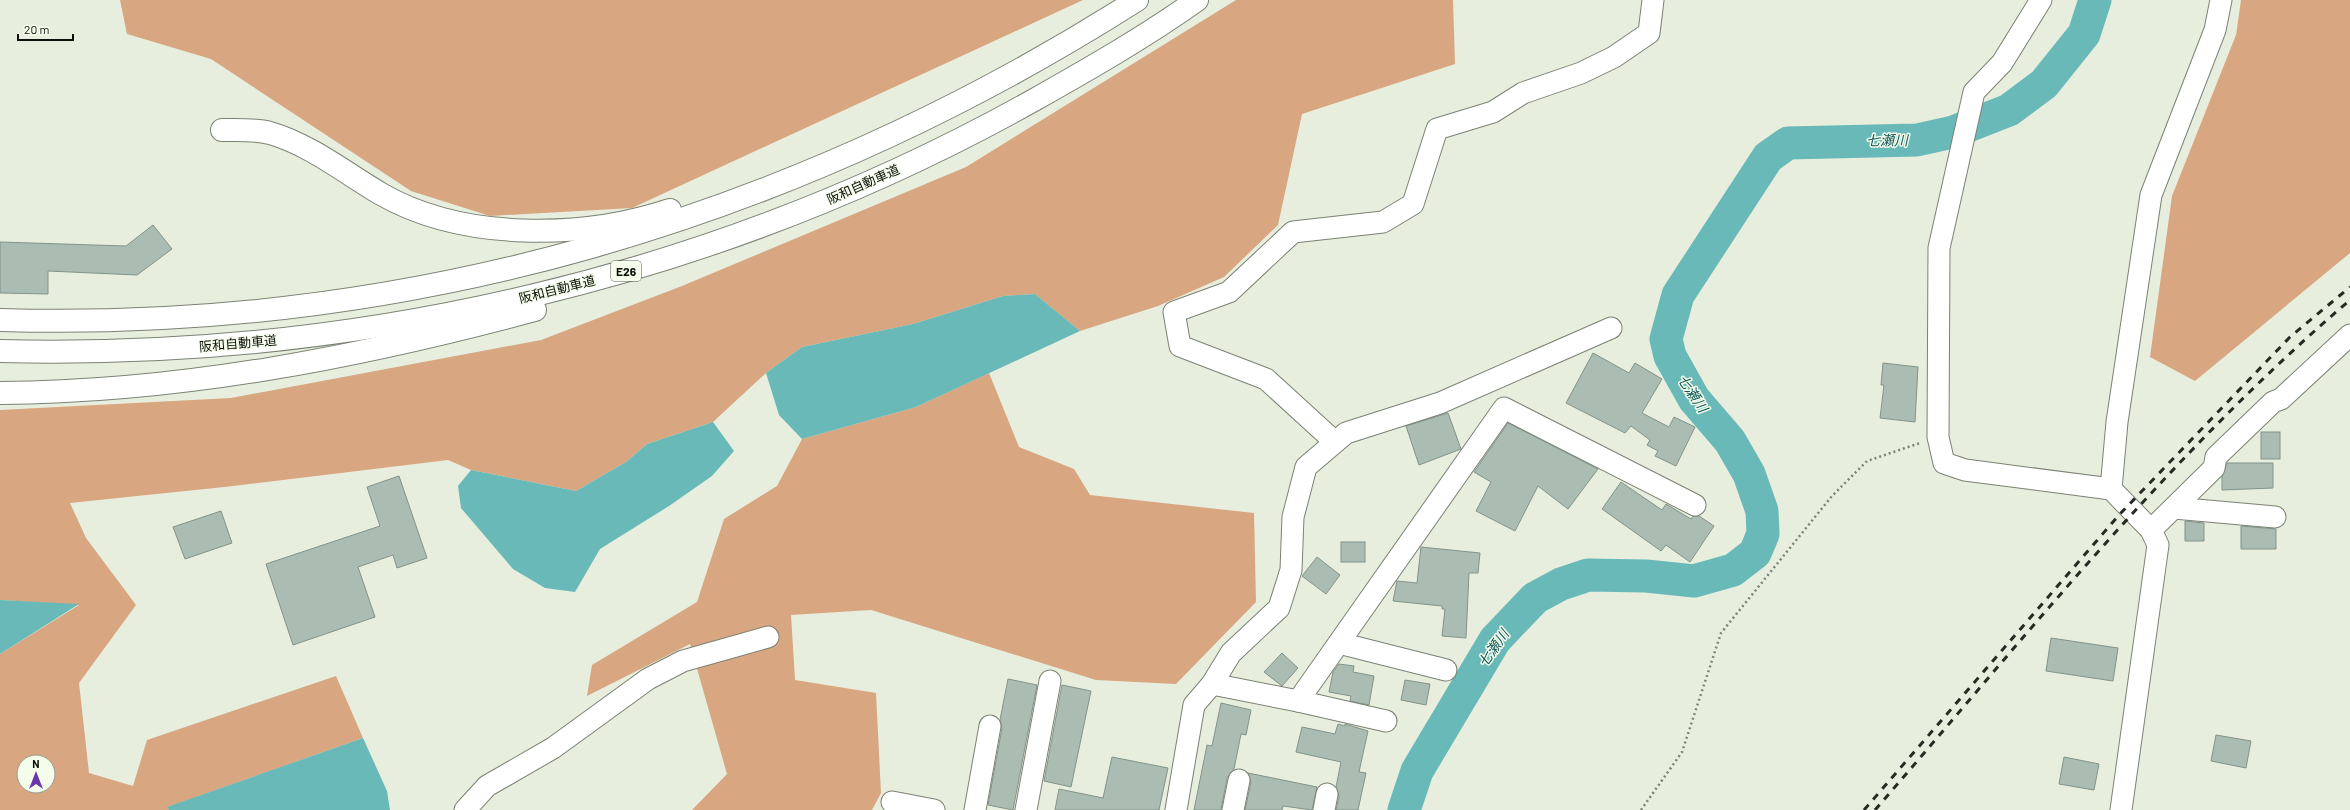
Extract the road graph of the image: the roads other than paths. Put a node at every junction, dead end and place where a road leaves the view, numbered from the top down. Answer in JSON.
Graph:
{"nodes":[{"id":1,"x":1137,"y":0,"type":"edge"},
{"id":2,"x":1197,"y":0,"type":"edge"},
{"id":3,"x":1653,"y":0,"type":"edge"},
{"id":4,"x":2041,"y":0,"type":"edge"},
{"id":5,"x":2221,"y":0,"type":"edge"},
{"id":6,"x":1073,"y":41,"type":"junction"},
{"id":7,"x":222,"y":130,"type":"dead end"},
{"id":8,"x":657,"y":263,"type":"junction"},
{"id":9,"x":0,"y":320,"type":"edge"},
{"id":10,"x":1611,"y":328,"type":"dead end"},
{"id":11,"x":2350,"y":335,"type":"edge"},
{"id":12,"x":0,"y":352,"type":"edge"},
{"id":13,"x":0,"y":393,"type":"edge"},
{"id":14,"x":1335,"y":442,"type":"junction"},
{"id":15,"x":2111,"y":489,"type":"junction"},
{"id":16,"x":1695,"y":505,"type":"dead end"},
{"id":17,"x":2174,"y":508,"type":"junction"},
{"id":18,"x":2275,"y":517,"type":"dead end"},
{"id":19,"x":2152,"y":530,"type":"junction"},
{"id":20,"x":768,"y":636,"type":"dead end"},
{"id":21,"x":1339,"y":643,"type":"junction"},
{"id":22,"x":1446,"y":670,"type":"dead end"},
{"id":23,"x":1050,"y":681,"type":"dead end"},
{"id":24,"x":1212,"y":684,"type":"junction"},
{"id":25,"x":1298,"y":701,"type":"junction"},
{"id":26,"x":1386,"y":721,"type":"dead end"},
{"id":27,"x":990,"y":726,"type":"dead end"},
{"id":28,"x":1239,"y":780,"type":"dead end"},
{"id":29,"x":892,"y":802,"type":"dead end"},
{"id":30,"x":465,"y":810,"type":"edge"},
{"id":31,"x":934,"y":810,"type":"edge"},
{"id":32,"x":975,"y":810,"type":"edge"},
{"id":33,"x":1026,"y":810,"type":"edge"},
{"id":34,"x":1176,"y":810,"type":"edge"},
{"id":35,"x":1233,"y":810,"type":"edge"},
{"id":36,"x":2121,"y":810,"type":"edge"}],
"edges":[{"from":1,"to":6,"type":"highway","number":"E26"},
{"from":2,"to":8,"type":"highway","name":"阪和自動車道","number":"E26"},
{"from":3,"to":14,"type":"street"},
{"from":4,"to":15,"type":"street"},
{"from":5,"to":15,"type":"street"},
{"from":6,"to":7,"type":"highway"},
{"from":6,"to":9,"type":"highway","number":"E26"},
{"from":8,"to":12,"type":"highway","name":"阪和自動車道","number":"E26"},
{"from":8,"to":13,"type":"highway"},
{"from":10,"to":14,"type":"street"},
{"from":11,"to":17,"type":"street"},
{"from":14,"to":24,"type":"street"},
{"from":15,"to":19,"type":"street"},
{"from":16,"to":21,"type":"street"},
{"from":17,"to":18,"type":"street"},
{"from":17,"to":19,"type":"street"},
{"from":19,"to":36,"type":"street"},
{"from":20,"to":30,"type":"street"},
{"from":21,"to":22,"type":"street"},
{"from":21,"to":25,"type":"street"},
{"from":23,"to":33,"type":"street"},
{"from":24,"to":25,"type":"street"},
{"from":24,"to":34,"type":"street"},
{"from":25,"to":26,"type":"street"},
{"from":27,"to":32,"type":"street"},
{"from":28,"to":35,"type":"street"},
{"from":29,"to":31,"type":"street"}]}
